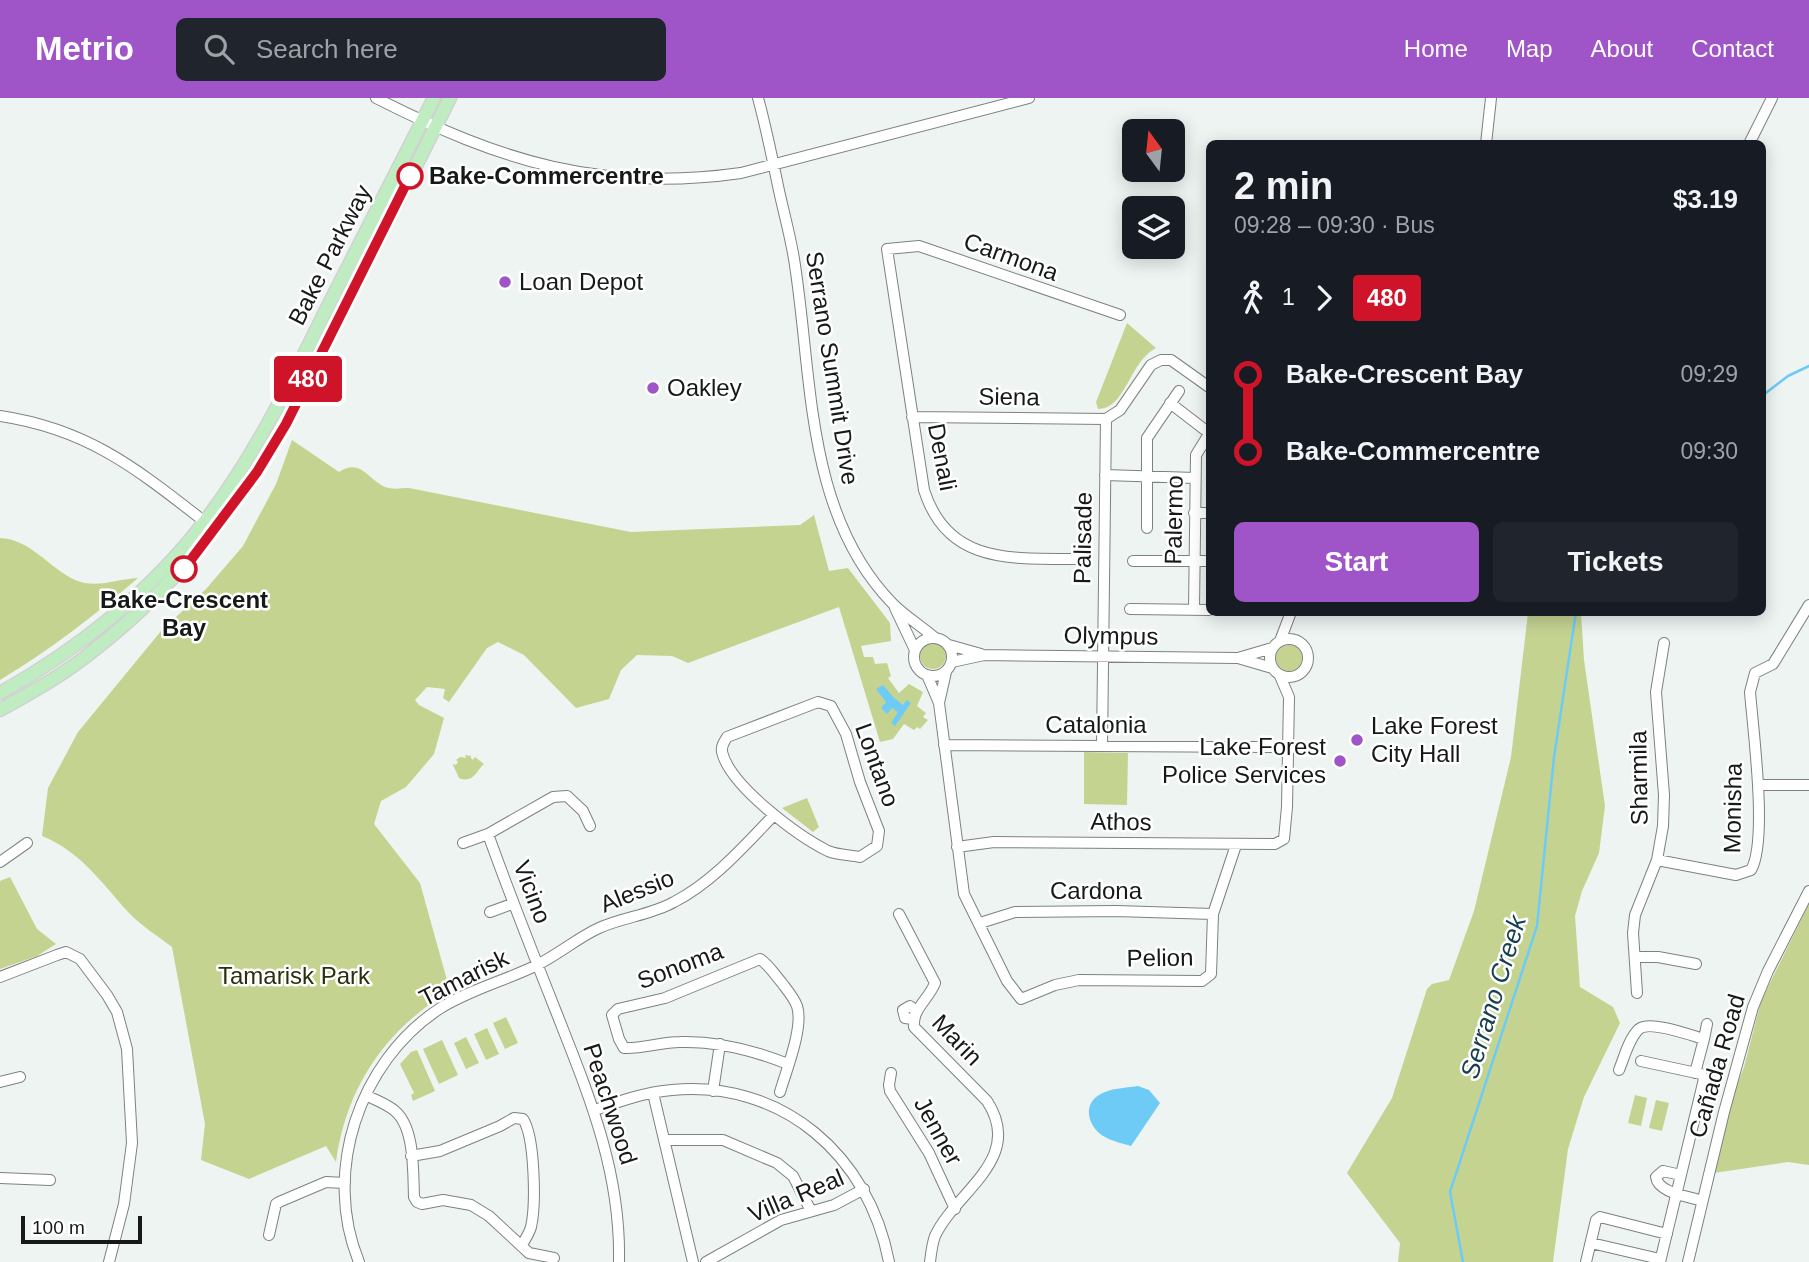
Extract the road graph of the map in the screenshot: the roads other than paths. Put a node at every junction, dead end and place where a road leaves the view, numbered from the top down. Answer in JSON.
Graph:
{"nodes":[{"id":1,"x":376,"y":98,"type":"edge"},
{"id":2,"x":433,"y":98,"type":"edge"},
{"id":3,"x":450,"y":98,"type":"edge"},
{"id":4,"x":758,"y":98,"type":"edge"},
{"id":5,"x":1029,"y":98,"type":"edge"},
{"id":6,"x":1491,"y":98,"type":"edge"},
{"id":7,"x":1772,"y":98,"type":"edge"},
{"id":8,"x":421,"y":121,"type":"junction"},
{"id":9,"x":435,"y":127,"type":"junction"},
{"id":10,"x":1486,"y":140,"type":"edge"},
{"id":11,"x":1751,"y":140,"type":"edge"},
{"id":12,"x":774,"y":165,"type":"junction"},
{"id":13,"x":887,"y":249,"type":"joint"},
{"id":14,"x":1120,"y":315,"type":"dead end"},
{"id":15,"x":1206,"y":385,"type":"edge"},
{"id":16,"x":1179,"y":391,"type":"dead end"},
{"id":17,"x":1170,"y":404,"type":"junction"},
{"id":18,"x":0,"y":416,"type":"edge"},
{"id":19,"x":912,"y":417,"type":"junction"},
{"id":20,"x":1106,"y":419,"type":"junction"},
{"id":21,"x":1206,"y":432,"type":"edge"},
{"id":22,"x":1206,"y":439,"type":"edge"},
{"id":23,"x":1105,"y":475,"type":"junction"},
{"id":24,"x":1147,"y":477,"type":"junction"},
{"id":25,"x":1195,"y":478,"type":"junction"},
{"id":26,"x":1194,"y":513,"type":"junction"},
{"id":27,"x":1206,"y":513,"type":"edge"},
{"id":28,"x":205,"y":522,"type":"junction"},
{"id":29,"x":1147,"y":528,"type":"dead end"},
{"id":30,"x":1079,"y":559,"type":"dead end"},
{"id":31,"x":1133,"y":561,"type":"dead end"},
{"id":32,"x":1194,"y":561,"type":"junction"},
{"id":33,"x":1206,"y":561,"type":"edge"},
{"id":34,"x":893,"y":604,"type":"junction"},
{"id":35,"x":1809,"y":605,"type":"edge"},
{"id":36,"x":1130,"y":609,"type":"dead end"},
{"id":37,"x":1194,"y":610,"type":"junction"},
{"id":38,"x":1206,"y":610,"type":"edge"},
{"id":39,"x":1290,"y":616,"type":"edge"},
{"id":40,"x":1291,"y":616,"type":"edge"},
{"id":41,"x":134,"y":617,"type":"junction"},
{"id":42,"x":934,"y":637,"type":"junction"},
{"id":43,"x":1299,"y":642,"type":"junction"},
{"id":44,"x":1664,"y":643,"type":"dead end"},
{"id":45,"x":949,"y":645,"type":"junction"},
{"id":46,"x":1276,"y":645,"type":"junction"},
{"id":47,"x":915,"y":650,"type":"junction"},
{"id":48,"x":984,"y":655,"type":"junction"},
{"id":49,"x":1103,"y":656,"type":"junction"},
{"id":50,"x":1238,"y":658,"type":"junction"},
{"id":51,"x":952,"y":662,"type":"junction"},
{"id":52,"x":946,"y":671,"type":"junction"},
{"id":53,"x":1276,"y":672,"type":"junction"},
{"id":54,"x":927,"y":674,"type":"junction"},
{"id":55,"x":1299,"y":675,"type":"junction"},
{"id":56,"x":0,"y":694,"type":"edge"},
{"id":57,"x":1289,"y":697,"type":"junction"},
{"id":58,"x":939,"y":703,"type":"junction"},
{"id":59,"x":0,"y":710,"type":"edge"},
{"id":60,"x":944,"y":745,"type":"junction"},
{"id":61,"x":1101,"y":746,"type":"junction"},
{"id":62,"x":1289,"y":747,"type":"junction"},
{"id":63,"x":1758,"y":785,"type":"junction"},
{"id":64,"x":1809,"y":785,"type":"edge"},
{"id":65,"x":774,"y":815,"type":"junction"},
{"id":66,"x":590,"y":826,"type":"dead end"},
{"id":67,"x":488,"y":834,"type":"junction"},
{"id":68,"x":27,"y":843,"type":"dead end"},
{"id":69,"x":463,"y":844,"type":"dead end"},
{"id":70,"x":1236,"y":845,"type":"junction"},
{"id":71,"x":957,"y":847,"type":"junction"},
{"id":72,"x":1657,"y":860,"type":"junction"},
{"id":73,"x":0,"y":862,"type":"edge"},
{"id":74,"x":1809,"y":891,"type":"edge"},
{"id":75,"x":512,"y":904,"type":"junction"},
{"id":76,"x":490,"y":912,"type":"dead end"},
{"id":77,"x":900,"y":914,"type":"dead end"},
{"id":78,"x":1213,"y":914,"type":"junction"},
{"id":79,"x":980,"y":923,"type":"junction"},
{"id":80,"x":1635,"y":957,"type":"junction"},
{"id":81,"x":1696,"y":964,"type":"dead end"},
{"id":82,"x":537,"y":965,"type":"junction"},
{"id":83,"x":0,"y":977,"type":"edge"},
{"id":84,"x":1637,"y":993,"type":"dead end"},
{"id":85,"x":1021,"y":999,"type":"joint"},
{"id":86,"x":1707,"y":1024,"type":"dead end"},
{"id":87,"x":1704,"y":1039,"type":"junction"},
{"id":88,"x":720,"y":1044,"type":"junction"},
{"id":89,"x":1641,"y":1061,"type":"dead end"},
{"id":90,"x":788,"y":1064,"type":"junction"},
{"id":91,"x":1619,"y":1070,"type":"dead end"},
{"id":92,"x":891,"y":1073,"type":"dead end"},
{"id":93,"x":1696,"y":1073,"type":"junction"},
{"id":94,"x":20,"y":1077,"type":"dead end"},
{"id":95,"x":0,"y":1082,"type":"edge"},
{"id":96,"x":713,"y":1091,"type":"junction"},
{"id":97,"x":780,"y":1092,"type":"dead end"},
{"id":98,"x":653,"y":1093,"type":"junction"},
{"id":99,"x":366,"y":1095,"type":"junction"},
{"id":100,"x":595,"y":1110,"type":"junction"},
{"id":101,"x":665,"y":1140,"type":"junction"},
{"id":102,"x":411,"y":1156,"type":"junction"},
{"id":103,"x":1681,"y":1175,"type":"junction"},
{"id":104,"x":0,"y":1178,"type":"edge"},
{"id":105,"x":50,"y":1180,"type":"dead end"},
{"id":106,"x":345,"y":1183,"type":"junction"},
{"id":107,"x":864,"y":1189,"type":"junction"},
{"id":108,"x":1677,"y":1193,"type":"junction"},
{"id":109,"x":1702,"y":1201,"type":"junction"},
{"id":110,"x":955,"y":1209,"type":"junction"},
{"id":111,"x":811,"y":1211,"type":"junction"},
{"id":112,"x":1667,"y":1234,"type":"junction"},
{"id":113,"x":269,"y":1235,"type":"dead end"},
{"id":114,"x":1591,"y":1243,"type":"junction"},
{"id":115,"x":520,"y":1246,"type":"junction"},
{"id":116,"x":554,"y":1258,"type":"dead end"},
{"id":117,"x":1660,"y":1261,"type":"edge"},
{"id":118,"x":109,"y":1262,"type":"edge"},
{"id":119,"x":359,"y":1262,"type":"edge"},
{"id":120,"x":619,"y":1262,"type":"edge"},
{"id":121,"x":693,"y":1262,"type":"edge"},
{"id":122,"x":706,"y":1262,"type":"edge"},
{"id":123,"x":889,"y":1262,"type":"edge"},
{"id":124,"x":930,"y":1262,"type":"edge"},
{"id":125,"x":1586,"y":1262,"type":"edge"},
{"id":126,"x":1688,"y":1262,"type":"edge"}],
"edges":[{"from":1,"to":8,"type":"street"},
{"from":2,"to":8,"type":"main road","name":"Bake Parkway"},
{"from":3,"to":9,"type":"main road","name":"Bake Parkway"},
{"from":4,"to":12,"type":"street","name":"Serrano Summit Drive"},
{"from":5,"to":12,"type":"street"},
{"from":6,"to":10,"type":"street"},
{"from":7,"to":11,"type":"street"},
{"from":8,"to":9,"type":"street"},
{"from":8,"to":28,"type":"main road","name":"Bake Parkway"},
{"from":9,"to":12,"type":"street"},
{"from":9,"to":41,"type":"main road","name":"Bake Parkway"},
{"from":12,"to":34,"type":"street","name":"Serrano Summit Drive"},
{"from":13,"to":14,"type":"street","name":"Carmona"},
{"from":13,"to":19,"type":"street","name":"Denali"},
{"from":15,"to":20,"type":"street"},
{"from":16,"to":17,"type":"street"},
{"from":17,"to":21,"type":"street"},
{"from":17,"to":24,"type":"street"},
{"from":18,"to":28,"type":"street"},
{"from":19,"to":20,"type":"street","name":"Siena"},
{"from":19,"to":30,"type":"street","name":"Denali"},
{"from":20,"to":23,"type":"street","name":"Palisade"},
{"from":22,"to":25,"type":"street","name":"Palermo"},
{"from":23,"to":24,"type":"street"},
{"from":23,"to":49,"type":"street","name":"Palisade"},
{"from":24,"to":25,"type":"street"},
{"from":24,"to":29,"type":"street"},
{"from":25,"to":26,"type":"street","name":"Palermo"},
{"from":26,"to":27,"type":"street"},
{"from":26,"to":32,"type":"street","name":"Palermo"},
{"from":28,"to":41,"type":"main road"},
{"from":28,"to":56,"type":"main road","name":"Bake Parkway"},
{"from":31,"to":32,"type":"street"},
{"from":32,"to":33,"type":"street"},
{"from":32,"to":37,"type":"street","name":"Palermo"},
{"from":34,"to":42,"type":"street","name":"Serrano Summit Drive"},
{"from":34,"to":47,"type":"street","name":"Serrano Summit Drive"},
{"from":35,"to":63,"type":"street","name":"Monisha"},
{"from":36,"to":37,"type":"street"},
{"from":37,"to":38,"type":"street"},
{"from":39,"to":46,"type":"street"},
{"from":40,"to":43,"type":"street"},
{"from":41,"to":59,"type":"main road","name":"Bake Parkway"},
{"from":42,"to":45,"type":"street","name":"Serrano Summit Drive"},
{"from":42,"to":47,"type":"street"},
{"from":43,"to":46,"type":"street"},
{"from":43,"to":55,"type":"street"},
{"from":44,"to":72,"type":"street","name":"Sharmila"},
{"from":45,"to":48,"type":"street","name":"Olympus"},
{"from":45,"to":51,"type":"street"},
{"from":46,"to":50,"type":"street","name":"Olympus"},
{"from":46,"to":53,"type":"street"},
{"from":47,"to":54,"type":"street","name":"Serrano Summit Drive"},
{"from":48,"to":49,"type":"street","name":"Olympus"},
{"from":48,"to":51,"type":"street","name":"Olympus"},
{"from":49,"to":50,"type":"street","name":"Olympus"},
{"from":49,"to":61,"type":"street","name":"Palisade"},
{"from":50,"to":53,"type":"street","name":"Olympus"},
{"from":51,"to":52,"type":"street","name":"Serrano Summit Drive"},
{"from":52,"to":54,"type":"street"},
{"from":52,"to":58,"type":"street","name":"Serrano Summit Drive"},
{"from":53,"to":55,"type":"street"},
{"from":53,"to":57,"type":"street"},
{"from":54,"to":58,"type":"street","name":"Serrano Summit Drive"},
{"from":55,"to":57,"type":"street"},
{"from":57,"to":62,"type":"street"},
{"from":58,"to":60,"type":"street","name":"Serrano Summit Drive"},
{"from":60,"to":61,"type":"street","name":"Catalonia"},
{"from":60,"to":71,"type":"street","name":"Serrano Summit Drive"},
{"from":61,"to":62,"type":"street","name":"Catalonia"},
{"from":62,"to":70,"type":"street","name":"Athos"},
{"from":63,"to":64,"type":"street"},
{"from":63,"to":72,"type":"street","name":"Monisha"},
{"from":65,"to":65,"type":"street","name":"Lontano"},
{"from":65,"to":82,"type":"street","name":"Alessio"},
{"from":66,"to":67,"type":"street"},
{"from":67,"to":69,"type":"street"},
{"from":67,"to":75,"type":"street","name":"Vicino"},
{"from":68,"to":73,"type":"street"},
{"from":70,"to":71,"type":"street","name":"Athos"},
{"from":70,"to":78,"type":"street","name":"Pelion"},
{"from":71,"to":79,"type":"street","name":"Serrano Summit Drive"},
{"from":72,"to":80,"type":"street","name":"Sharmila"},
{"from":74,"to":109,"type":"street","name":"Cañada Road"},
{"from":75,"to":76,"type":"street"},
{"from":75,"to":82,"type":"street","name":"Vicino"},
{"from":77,"to":110,"type":"street","name":"Marin"},
{"from":78,"to":79,"type":"street","name":"Cardona"},
{"from":78,"to":85,"type":"street","name":"Pelion"},
{"from":79,"to":85,"type":"street","name":"Serrano Summit Drive"},
{"from":80,"to":81,"type":"street"},
{"from":80,"to":84,"type":"street","name":"Sharmila"},
{"from":82,"to":99,"type":"street","name":"Tamarisk"},
{"from":82,"to":100,"type":"street","name":"Peachwood"},
{"from":83,"to":118,"type":"street"},
{"from":86,"to":87,"type":"street"},
{"from":87,"to":91,"type":"street"},
{"from":87,"to":93,"type":"street"},
{"from":88,"to":90,"type":"street"},
{"from":88,"to":90,"type":"street","name":"Sonoma"},
{"from":88,"to":96,"type":"street"},
{"from":89,"to":93,"type":"street"},
{"from":90,"to":97,"type":"street"},
{"from":92,"to":110,"type":"street","name":"Jenner"},
{"from":93,"to":103,"type":"street"},
{"from":94,"to":95,"type":"street"},
{"from":96,"to":98,"type":"street"},
{"from":96,"to":107,"type":"street"},
{"from":98,"to":100,"type":"street"},
{"from":98,"to":101,"type":"street"},
{"from":99,"to":102,"type":"street"},
{"from":99,"to":106,"type":"street","name":"Tamarisk"},
{"from":100,"to":120,"type":"street","name":"Peachwood"},
{"from":101,"to":111,"type":"street"},
{"from":101,"to":121,"type":"street"},
{"from":102,"to":115,"type":"street"},
{"from":102,"to":115,"type":"street"},
{"from":103,"to":108,"type":"street"},
{"from":103,"to":108,"type":"street"},
{"from":104,"to":105,"type":"street"},
{"from":106,"to":113,"type":"street"},
{"from":106,"to":119,"type":"street","name":"Tamarisk"},
{"from":107,"to":111,"type":"street","name":"Villa Real"},
{"from":107,"to":123,"type":"street"},
{"from":108,"to":109,"type":"street"},
{"from":108,"to":112,"type":"street"},
{"from":109,"to":126,"type":"street","name":"Cañada Road"},
{"from":110,"to":124,"type":"street"},
{"from":111,"to":122,"type":"street","name":"Villa Real"},
{"from":112,"to":114,"type":"street"},
{"from":112,"to":117,"type":"street"},
{"from":114,"to":117,"type":"street"},
{"from":114,"to":125,"type":"street"},
{"from":115,"to":116,"type":"street"}]}
